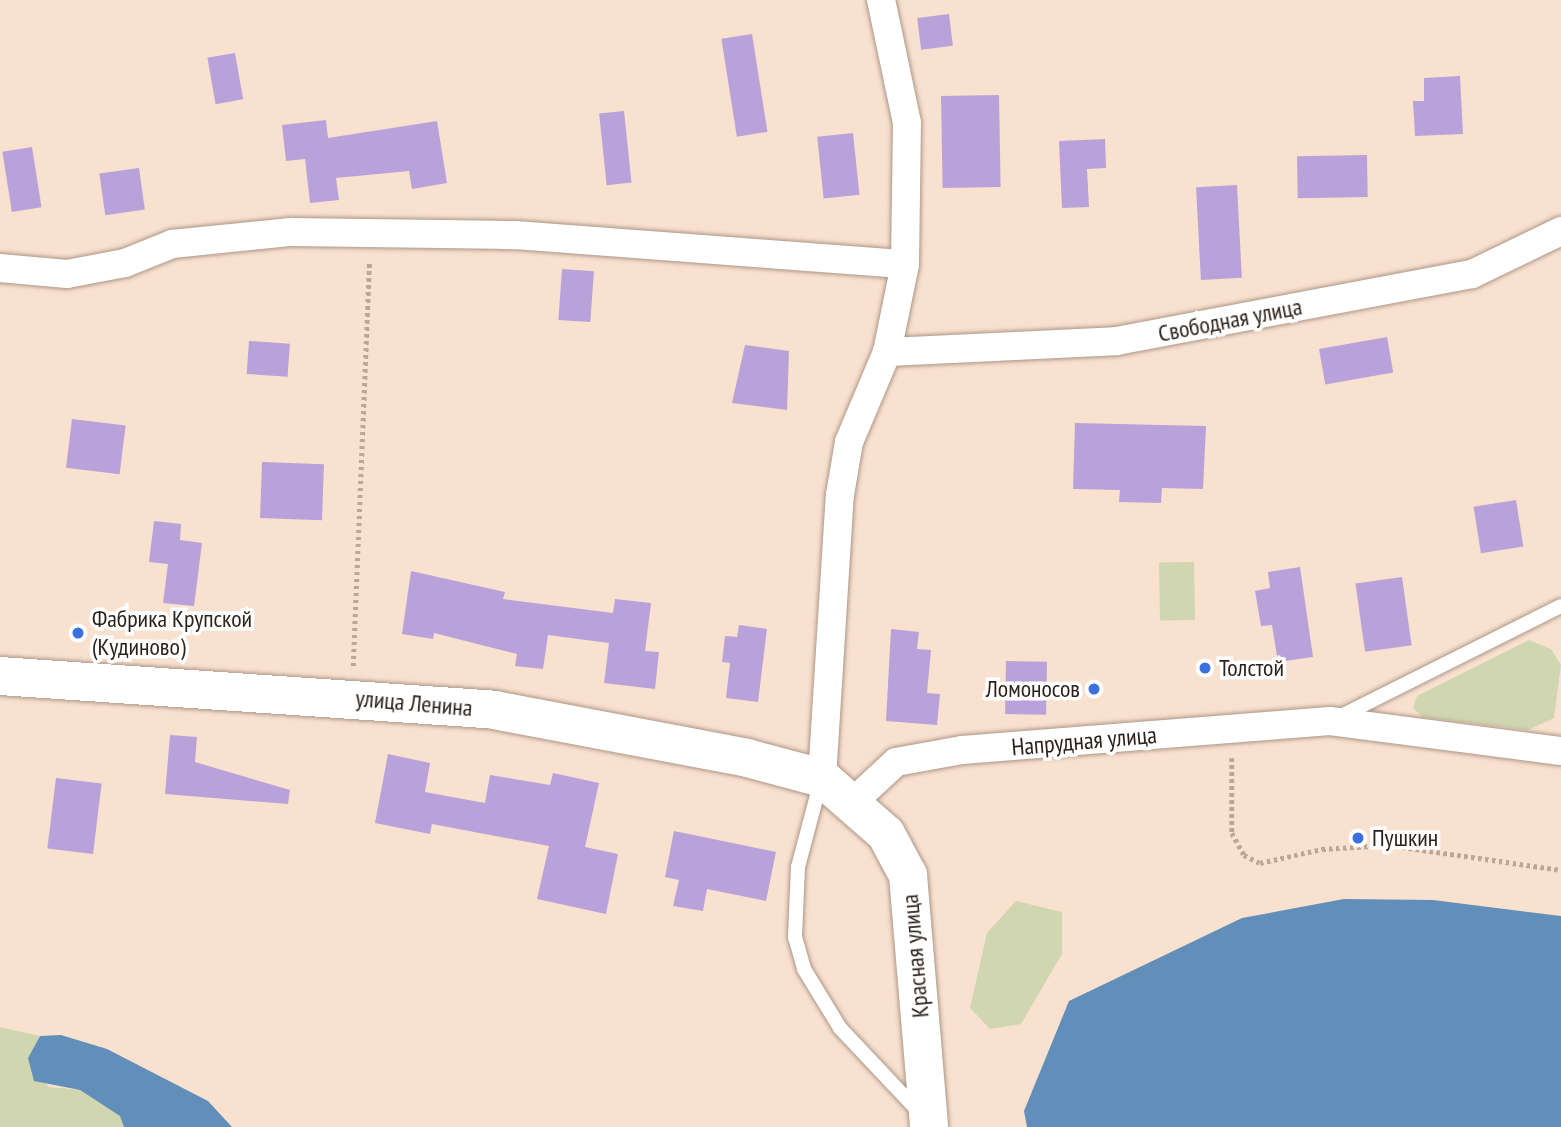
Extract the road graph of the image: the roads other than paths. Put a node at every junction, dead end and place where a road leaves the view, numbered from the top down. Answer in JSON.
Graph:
{"nodes":[{"id":1,"x":881,"y":0,"type":"edge"},
{"id":2,"x":1561,"y":231,"type":"edge"},
{"id":3,"x":905,"y":264,"type":"junction"},
{"id":4,"x":0,"y":268,"type":"edge"},
{"id":5,"x":887,"y":352,"type":"junction"},
{"id":6,"x":1561,"y":606,"type":"edge"},
{"id":7,"x":0,"y":676,"type":"edge"},
{"id":8,"x":1330,"y":721,"type":"junction"},
{"id":9,"x":1561,"y":751,"type":"edge"},
{"id":10,"x":822,"y":778,"type":"junction"},
{"id":11,"x":853,"y":801,"type":"junction"},
{"id":12,"x":928,"y":1124,"type":"edge"}],
"edges":[{"from":1,"to":3,"type":"street"},
{"from":2,"to":5,"type":"street","name":"Свободная улица"},
{"from":3,"to":4,"type":"street"},
{"from":3,"to":5,"type":"street"},
{"from":5,"to":10,"type":"street"},
{"from":6,"to":8,"type":"lane"},
{"from":7,"to":10,"type":"main road","name":"улица Ленина"},
{"from":8,"to":9,"type":"street","name":"Напрудная улица"},
{"from":8,"to":11,"type":"street","name":"Напрудная улица"},
{"from":10,"to":11,"type":"main road","name":"Красная улица"},
{"from":10,"to":12,"type":"lane"},
{"from":11,"to":12,"type":"main road","name":"Красная улица"}]}
